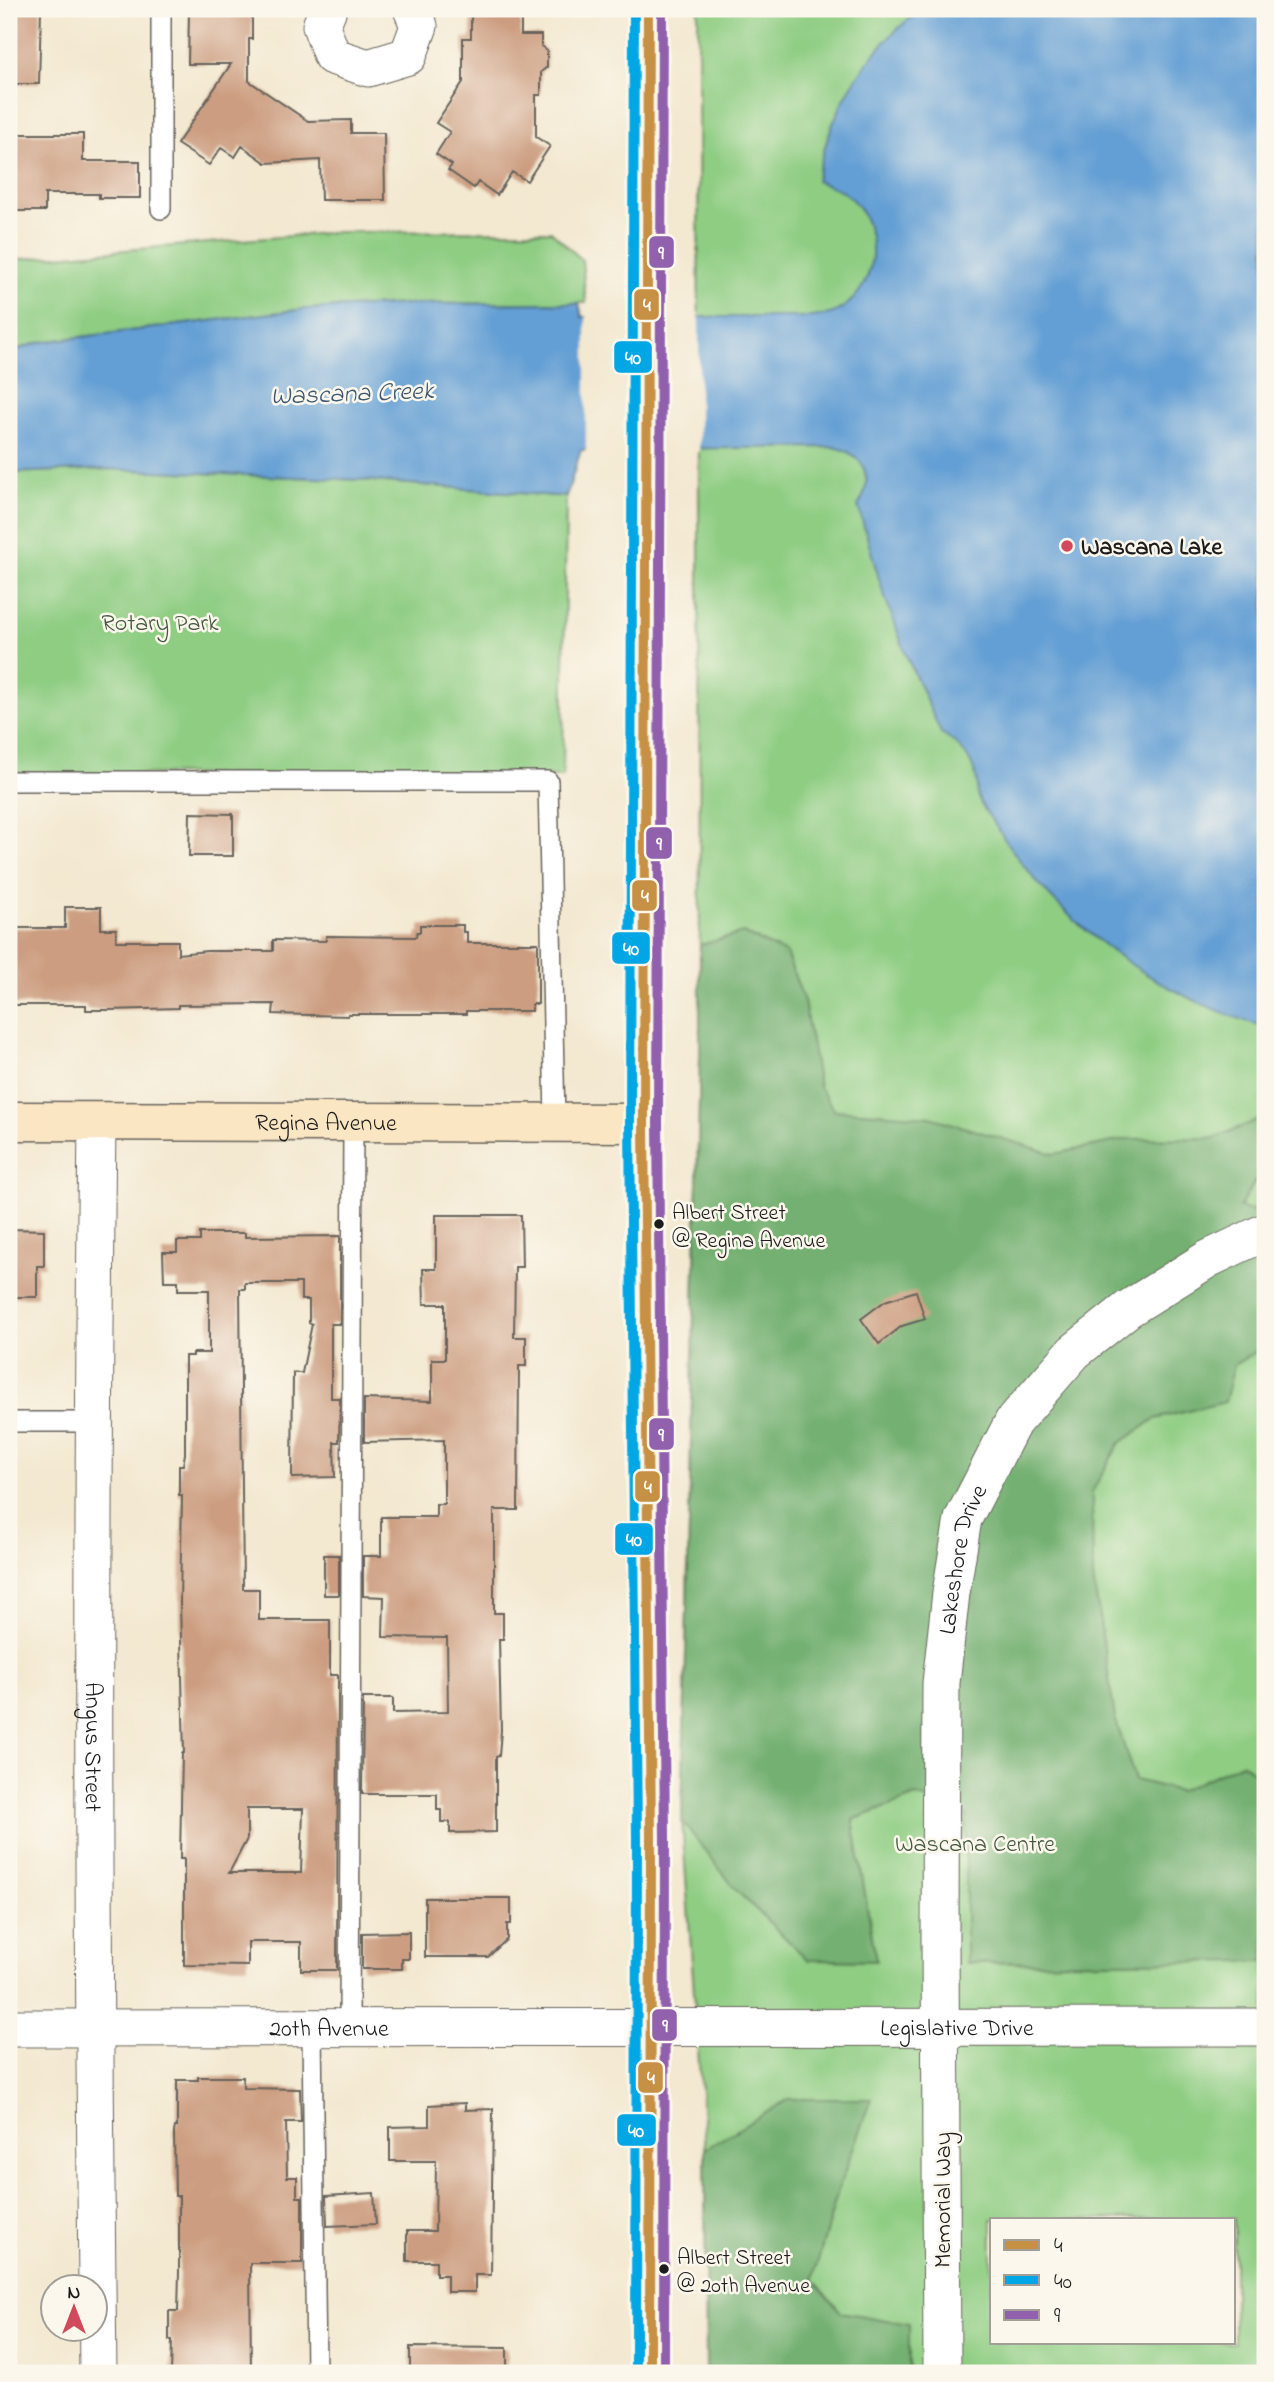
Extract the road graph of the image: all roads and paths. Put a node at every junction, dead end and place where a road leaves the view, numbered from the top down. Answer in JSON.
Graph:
{"nodes":[{"id":1,"x":161,"y":9,"type":"edge"},
{"id":2,"x":328,"y":9,"type":"edge"},
{"id":3,"x":412,"y":9,"type":"edge"},
{"id":4,"x":648,"y":9,"type":"edge"},
{"id":5,"x":161,"y":209,"type":"dead end"},
{"id":6,"x":9,"y":781,"type":"edge"},
{"id":7,"x":9,"y":1121,"type":"edge"},
{"id":8,"x":96,"y":1122,"type":"junction"},
{"id":9,"x":353,"y":1122,"type":"junction"},
{"id":10,"x":555,"y":1122,"type":"junction"},
{"id":11,"x":644,"y":1123,"type":"junction"},
{"id":12,"x":1265,"y":1232,"type":"edge"},
{"id":13,"x":9,"y":1422,"type":"edge"},
{"id":14,"x":94,"y":1422,"type":"junction"},
{"id":15,"x":651,"y":2026,"type":"junction"},
{"id":16,"x":942,"y":2027,"type":"junction"},
{"id":17,"x":1265,"y":2027,"type":"edge"},
{"id":18,"x":9,"y":2028,"type":"edge"},
{"id":19,"x":94,"y":2028,"type":"junction"},
{"id":20,"x":312,"y":2028,"type":"junction"},
{"id":21,"x":349,"y":2028,"type":"junction"},
{"id":22,"x":98,"y":2373,"type":"edge"},
{"id":23,"x":316,"y":2373,"type":"edge"},
{"id":24,"x":650,"y":2373,"type":"edge"},
{"id":25,"x":942,"y":2373,"type":"edge"}],
"edges":[{"from":1,"to":5,"type":"lane"},
{"from":2,"to":3,"type":"street"},
{"from":4,"to":11,"type":"main road"},
{"from":6,"to":10,"type":"lane"},
{"from":7,"to":8,"type":"street","name":"Regina Avenue"},
{"from":8,"to":9,"type":"street","name":"Regina Avenue"},
{"from":8,"to":14,"type":"street","name":"Angus Street"},
{"from":9,"to":10,"type":"street","name":"Regina Avenue"},
{"from":9,"to":21,"type":"lane"},
{"from":10,"to":11,"type":"street","name":"Regina Avenue"},
{"from":11,"to":15,"type":"main road"},
{"from":12,"to":16,"type":"street","name":"Lakeshore Drive"},
{"from":13,"to":14,"type":"lane"},
{"from":14,"to":19,"type":"street","name":"Angus Street"},
{"from":15,"to":16,"type":"street","name":"Legislative Drive"},
{"from":15,"to":21,"type":"street","name":"20th Avenue"},
{"from":15,"to":24,"type":"main road"},
{"from":16,"to":17,"type":"street","name":"Legislative Drive"},
{"from":16,"to":25,"type":"street","name":"Memorial Way"},
{"from":18,"to":19,"type":"street","name":"20th Avenue"},
{"from":19,"to":20,"type":"street","name":"20th Avenue"},
{"from":19,"to":22,"type":"street","name":"Angus Street"},
{"from":20,"to":21,"type":"street","name":"20th Avenue"},
{"from":20,"to":23,"type":"lane"}]}
